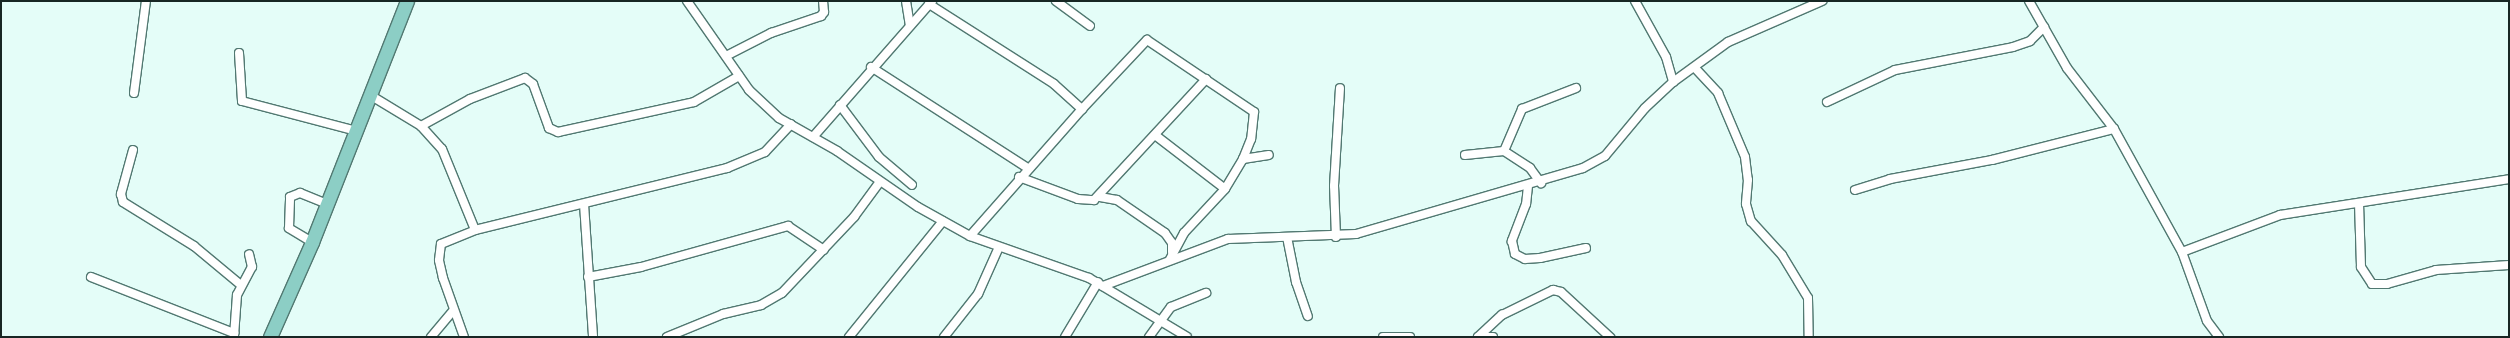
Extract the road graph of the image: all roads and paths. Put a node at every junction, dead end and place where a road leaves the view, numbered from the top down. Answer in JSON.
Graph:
{"nodes":[{"id":1,"x":146,"y":1,"type":"edge"},
{"id":2,"x":407,"y":1,"type":"edge"},
{"id":3,"x":688,"y":1,"type":"edge"},
{"id":4,"x":822,"y":1,"type":"edge"},
{"id":5,"x":906,"y":1,"type":"edge"},
{"id":6,"x":1056,"y":1,"type":"edge"},
{"id":7,"x":1635,"y":1,"type":"edge"},
{"id":8,"x":1822,"y":1,"type":"edge"},
{"id":9,"x":2029,"y":1,"type":"edge"},
{"id":10,"x":931,"y":3,"type":"edge"},
{"id":11,"x":910,"y":26,"type":"junction"},
{"id":12,"x":1090,"y":26,"type":"dead end"},
{"id":13,"x":2044,"y":27,"type":"junction"},
{"id":14,"x":239,"y":53,"type":"dead end"},
{"id":15,"x":726,"y":56,"type":"junction"},
{"id":16,"x":871,"y":67,"type":"junction"},
{"id":17,"x":1695,"y":68,"type":"junction"},
{"id":18,"x":739,"y":76,"type":"junction"},
{"id":19,"x":1206,"y":79,"type":"junction"},
{"id":20,"x":1673,"y":82,"type":"junction"},
{"id":21,"x":1340,"y":88,"type":"dead end"},
{"id":22,"x":1576,"y":88,"type":"dead end"},
{"id":23,"x":134,"y":93,"type":"dead end"},
{"id":24,"x":370,"y":95,"type":"junction"},
{"id":25,"x":1827,"y":102,"type":"dead end"},
{"id":26,"x":840,"y":105,"type":"junction"},
{"id":27,"x":1082,"y":109,"type":"junction"},
{"id":28,"x":791,"y":124,"type":"junction"},
{"id":29,"x":421,"y":126,"type":"junction"},
{"id":30,"x":2114,"y":129,"type":"junction"},
{"id":31,"x":356,"y":130,"type":"junction"},
{"id":32,"x":1155,"y":135,"type":"junction"},
{"id":33,"x":813,"y":136,"type":"junction"},
{"id":34,"x":133,"y":150,"type":"dead end"},
{"id":35,"x":1504,"y":151,"type":"junction"},
{"id":36,"x":1269,"y":155,"type":"dead end"},
{"id":37,"x":1465,"y":155,"type":"dead end"},
{"id":38,"x":1243,"y":160,"type":"junction"},
{"id":39,"x":1028,"y":168,"type":"junction"},
{"id":40,"x":1018,"y":178,"type":"junction"},
{"id":41,"x":2509,"y":179,"type":"edge"},
{"id":42,"x":880,"y":183,"type":"junction"},
{"id":43,"x":1541,"y":183,"type":"junction"},
{"id":44,"x":912,"y":185,"type":"dead end"},
{"id":45,"x":1528,"y":186,"type":"junction"},
{"id":46,"x":1225,"y":189,"type":"junction"},
{"id":47,"x":1855,"y":190,"type":"dead end"},
{"id":48,"x":1100,"y":197,"type":"junction"},
{"id":49,"x":327,"y":204,"type":"junction"},
{"id":50,"x":584,"y":204,"type":"junction"},
{"id":51,"x":2359,"y":204,"type":"junction"},
{"id":52,"x":943,"y":221,"type":"junction"},
{"id":53,"x":475,"y":230,"type":"junction"},
{"id":54,"x":970,"y":236,"type":"junction"},
{"id":55,"x":1286,"y":237,"type":"junction"},
{"id":56,"x":1336,"y":237,"type":"junction"},
{"id":57,"x":312,"y":242,"type":"junction"},
{"id":58,"x":998,"y":247,"type":"junction"},
{"id":59,"x":1586,"y":248,"type":"dead end"},
{"id":60,"x":824,"y":250,"type":"junction"},
{"id":61,"x":2182,"y":252,"type":"junction"},
{"id":62,"x":249,"y":254,"type":"dead end"},
{"id":63,"x":1170,"y":259,"type":"junction"},
{"id":64,"x":2509,"y":265,"type":"edge"},
{"id":65,"x":91,"y":277,"type":"dead end"},
{"id":66,"x":588,"y":277,"type":"junction"},
{"id":67,"x":1100,"y":284,"type":"junction"},
{"id":68,"x":242,"y":285,"type":"junction"},
{"id":69,"x":1206,"y":293,"type":"dead end"},
{"id":70,"x":453,"y":311,"type":"junction"},
{"id":71,"x":1308,"y":316,"type":"dead end"},
{"id":72,"x":1160,"y":320,"type":"junction"},
{"id":73,"x":234,"y":335,"type":"edge"},
{"id":74,"x":270,"y":337,"type":"edge"},
{"id":75,"x":430,"y":337,"type":"edge"},
{"id":76,"x":464,"y":337,"type":"edge"},
{"id":77,"x":593,"y":337,"type":"edge"},
{"id":78,"x":667,"y":337,"type":"edge"},
{"id":79,"x":849,"y":337,"type":"edge"},
{"id":80,"x":944,"y":337,"type":"edge"},
{"id":81,"x":1065,"y":337,"type":"edge"},
{"id":82,"x":1149,"y":337,"type":"edge"},
{"id":83,"x":1186,"y":337,"type":"edge"},
{"id":84,"x":1383,"y":337,"type":"edge"},
{"id":85,"x":1410,"y":337,"type":"edge"},
{"id":86,"x":1478,"y":337,"type":"edge"},
{"id":87,"x":1493,"y":337,"type":"edge"},
{"id":88,"x":1610,"y":337,"type":"edge"},
{"id":89,"x":1809,"y":337,"type":"edge"},
{"id":90,"x":2219,"y":337,"type":"edge"}],
"edges":[{"from":1,"to":23,"type":"street"},
{"from":2,"to":24,"type":"main road"},
{"from":3,"to":15,"type":"street"},
{"from":4,"to":15,"type":"street"},
{"from":5,"to":11,"type":"street"},
{"from":6,"to":12,"type":"street"},
{"from":7,"to":20,"type":"street"},
{"from":8,"to":17,"type":"street"},
{"from":9,"to":13,"type":"street"},
{"from":10,"to":11,"type":"street"},
{"from":10,"to":27,"type":"street"},
{"from":11,"to":16,"type":"street"},
{"from":13,"to":25,"type":"street"},
{"from":13,"to":30,"type":"street"},
{"from":14,"to":31,"type":"street"},
{"from":15,"to":18,"type":"street"},
{"from":16,"to":26,"type":"street"},
{"from":16,"to":39,"type":"street"},
{"from":17,"to":20,"type":"street"},
{"from":17,"to":89,"type":"street"},
{"from":18,"to":28,"type":"street"},
{"from":18,"to":29,"type":"street"},
{"from":19,"to":27,"type":"street"},
{"from":19,"to":32,"type":"street"},
{"from":19,"to":38,"type":"street"},
{"from":20,"to":43,"type":"street"},
{"from":21,"to":56,"type":"street"},
{"from":22,"to":35,"type":"street"},
{"from":24,"to":29,"type":"street"},
{"from":24,"to":31,"type":"main road"},
{"from":26,"to":33,"type":"street"},
{"from":26,"to":44,"type":"street"},
{"from":27,"to":39,"type":"street"},
{"from":28,"to":33,"type":"street"},
{"from":28,"to":50,"type":"street"},
{"from":29,"to":53,"type":"street"},
{"from":30,"to":47,"type":"street"},
{"from":30,"to":61,"type":"street"},
{"from":31,"to":49,"type":"main road"},
{"from":32,"to":46,"type":"street"},
{"from":32,"to":48,"type":"street"},
{"from":33,"to":42,"type":"street"},
{"from":34,"to":68,"type":"street"},
{"from":35,"to":37,"type":"street"},
{"from":35,"to":43,"type":"street"},
{"from":36,"to":38,"type":"street"},
{"from":38,"to":46,"type":"street"},
{"from":39,"to":40,"type":"street"},
{"from":40,"to":48,"type":"street"},
{"from":40,"to":54,"type":"street"},
{"from":41,"to":51,"type":"street"},
{"from":42,"to":52,"type":"street"},
{"from":42,"to":60,"type":"street"},
{"from":43,"to":45,"type":"street"},
{"from":45,"to":56,"type":"street"},
{"from":45,"to":59,"type":"street"},
{"from":46,"to":63,"type":"street"},
{"from":48,"to":63,"type":"street"},
{"from":49,"to":57,"type":"main road"},
{"from":49,"to":57,"type":"street"},
{"from":50,"to":53,"type":"street"},
{"from":50,"to":66,"type":"street"},
{"from":51,"to":61,"type":"street"},
{"from":51,"to":64,"type":"street"},
{"from":52,"to":54,"type":"street"},
{"from":52,"to":79,"type":"street"},
{"from":53,"to":70,"type":"street"},
{"from":54,"to":58,"type":"street"},
{"from":55,"to":56,"type":"street"},
{"from":55,"to":63,"type":"street"},
{"from":55,"to":71,"type":"street"},
{"from":57,"to":74,"type":"main road"},
{"from":58,"to":67,"type":"street"},
{"from":58,"to":80,"type":"street"},
{"from":60,"to":66,"type":"street"},
{"from":60,"to":78,"type":"street"},
{"from":61,"to":90,"type":"street"},
{"from":62,"to":68,"type":"street"},
{"from":63,"to":67,"type":"street"},
{"from":65,"to":73,"type":"street"},
{"from":66,"to":77,"type":"street"},
{"from":67,"to":72,"type":"street"},
{"from":67,"to":81,"type":"street"},
{"from":68,"to":73,"type":"street"},
{"from":69,"to":72,"type":"street"},
{"from":70,"to":75,"type":"street"},
{"from":70,"to":76,"type":"street"},
{"from":72,"to":82,"type":"street"},
{"from":72,"to":83,"type":"street"},
{"from":84,"to":85,"type":"street"},
{"from":86,"to":87,"type":"street"},
{"from":86,"to":88,"type":"street"}]}
